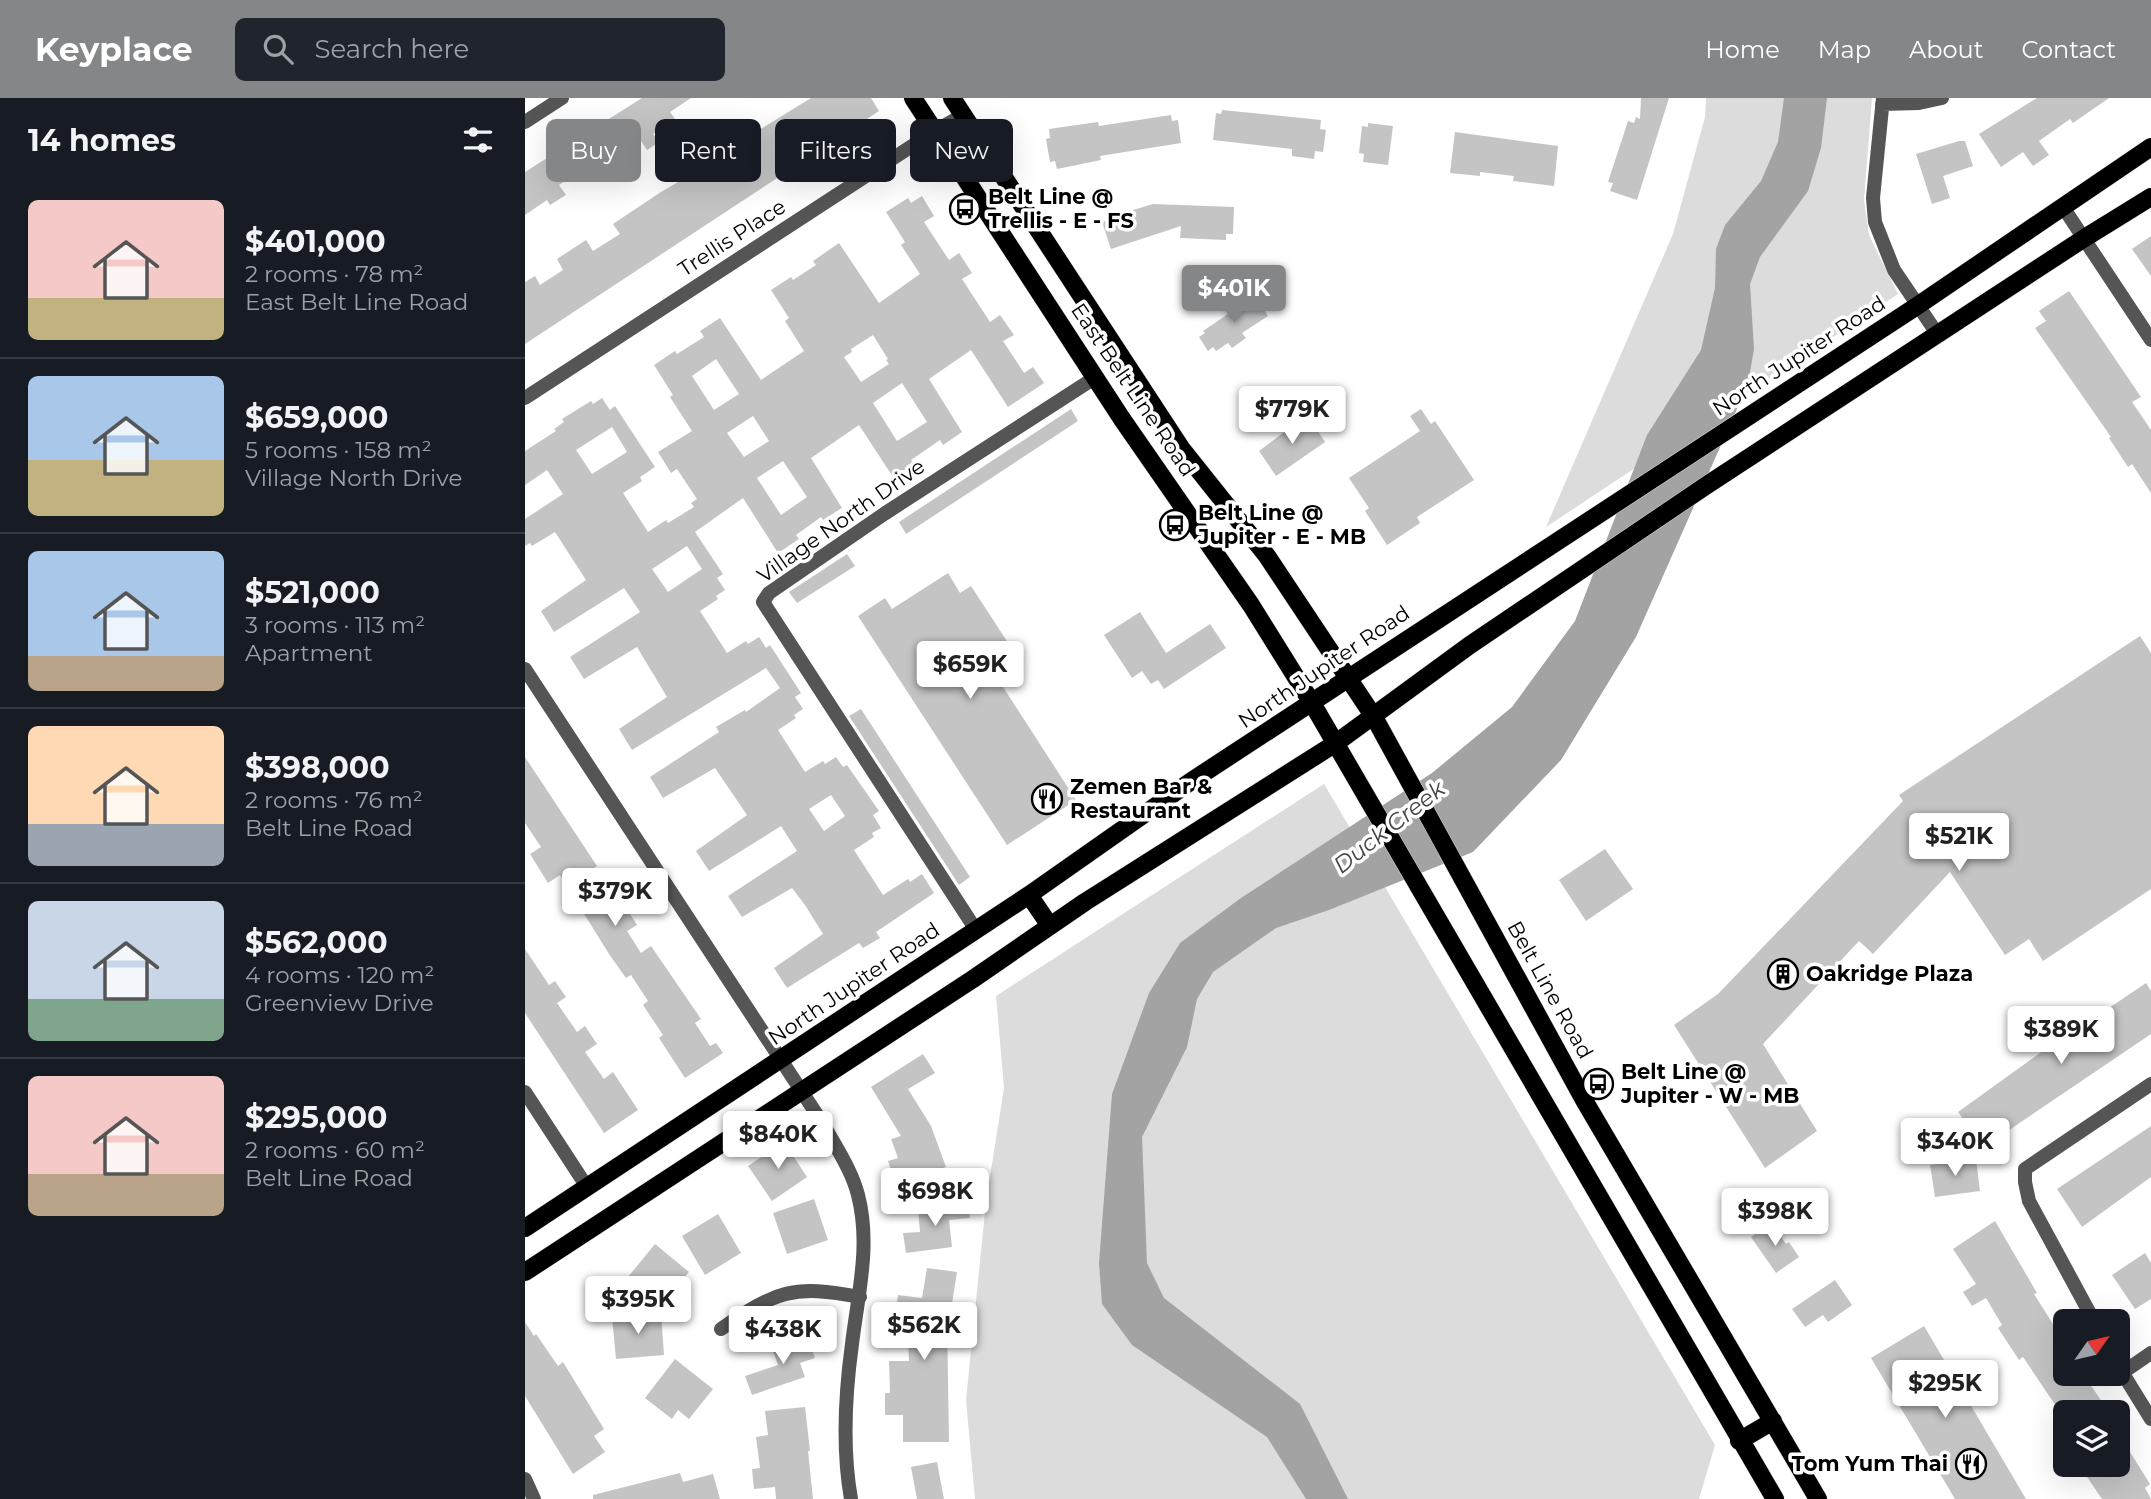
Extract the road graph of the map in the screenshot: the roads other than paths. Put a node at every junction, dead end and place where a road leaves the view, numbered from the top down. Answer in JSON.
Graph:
{"nodes":[{"id":1,"x":562,"y":98,"type":"edge"},
{"id":2,"x":913,"y":98,"type":"edge"},
{"id":3,"x":952,"y":98,"type":"edge"},
{"id":4,"x":1942,"y":98,"type":"edge"},
{"id":5,"x":1882,"y":101,"type":"edge"},
{"id":6,"x":963,"y":115,"type":"junction"},
{"id":7,"x":927,"y":119,"type":"edge"},
{"id":8,"x":956,"y":119,"type":"edge"},
{"id":9,"x":525,"y":122,"type":"edge"},
{"id":10,"x":910,"y":147,"type":"edge"},
{"id":11,"x":2151,"y":147,"type":"edge"},
{"id":12,"x":968,"y":182,"type":"edge"},
{"id":13,"x":2151,"y":197,"type":"edge"},
{"id":14,"x":2063,"y":207,"type":"junction"},
{"id":15,"x":2083,"y":239,"type":"junction"},
{"id":16,"x":1917,"y":306,"type":"junction"},
{"id":17,"x":1938,"y":335,"type":"junction"},
{"id":18,"x":2151,"y":340,"type":"edge"},
{"id":19,"x":1096,"y":377,"type":"junction"},
{"id":20,"x":525,"y":397,"type":"edge"},
{"id":21,"x":525,"y":669,"type":"edge"},
{"id":22,"x":1349,"y":677,"type":"junction"},
{"id":23,"x":1312,"y":703,"type":"junction"},
{"id":24,"x":1374,"y":717,"type":"junction"},
{"id":25,"x":1336,"y":743,"type":"junction"},
{"id":26,"x":1029,"y":895,"type":"junction"},
{"id":27,"x":1049,"y":926,"type":"junction"},
{"id":28,"x":976,"y":930,"type":"junction"},
{"id":29,"x":780,"y":1061,"type":"junction"},
{"id":30,"x":2151,"y":1084,"type":"edge"},
{"id":31,"x":800,"y":1091,"type":"junction"},
{"id":32,"x":525,"y":1092,"type":"edge"},
{"id":33,"x":587,"y":1187,"type":"junction"},
{"id":34,"x":525,"y":1228,"type":"edge"},
{"id":35,"x":525,"y":1272,"type":"edge"},
{"id":36,"x":860,"y":1297,"type":"junction"},
{"id":37,"x":2088,"y":1309,"type":"edge"},
{"id":38,"x":721,"y":1329,"type":"dead end"},
{"id":39,"x":2151,"y":1353,"type":"edge"},
{"id":40,"x":2130,"y":1363,"type":"edge"},
{"id":41,"x":2130,"y":1384,"type":"edge"},
{"id":42,"x":2151,"y":1419,"type":"edge"},
{"id":43,"x":1773,"y":1422,"type":"junction"},
{"id":44,"x":1739,"y":1441,"type":"junction"},
{"id":45,"x":525,"y":1479,"type":"edge"},
{"id":46,"x":534,"y":1499,"type":"edge"},
{"id":47,"x":851,"y":1499,"type":"edge"},
{"id":48,"x":1775,"y":1499,"type":"edge"},
{"id":49,"x":1818,"y":1499,"type":"edge"}],
"edges":[{"from":1,"to":9,"type":"street"},
{"from":2,"to":7,"type":"main road","name":"East Belt Line Road"},
{"from":3,"to":6,"type":"main road","name":"East Belt Line Road"},
{"from":4,"to":5,"type":"street"},
{"from":5,"to":16,"type":"street"},
{"from":6,"to":8,"type":"street","name":"Trellis Place"},
{"from":6,"to":22,"type":"main road","name":"East Belt Line Road"},
{"from":10,"to":20,"type":"street","name":"Trellis Place"},
{"from":11,"to":14,"type":"main road","name":"North Jupiter Road"},
{"from":12,"to":19,"type":"main road","name":"East Belt Line Road"},
{"from":13,"to":15,"type":"main road"},
{"from":14,"to":15,"type":"street"},
{"from":14,"to":16,"type":"main road","name":"North Jupiter Road"},
{"from":15,"to":17,"type":"main road"},
{"from":15,"to":18,"type":"street"},
{"from":16,"to":17,"type":"street"},
{"from":16,"to":22,"type":"main road","name":"North Jupiter Road"},
{"from":17,"to":24,"type":"main road"},
{"from":19,"to":23,"type":"main road","name":"East Belt Line Road"},
{"from":19,"to":28,"type":"street","name":"Village North Drive"},
{"from":21,"to":29,"type":"street"},
{"from":22,"to":23,"type":"main road","name":"North Jupiter Road"},
{"from":22,"to":24,"type":"main road","name":"East Belt Line Road"},
{"from":23,"to":25,"type":"main road","name":"East Belt Line Road"},
{"from":23,"to":26,"type":"main road","name":"North Jupiter Road"},
{"from":24,"to":25,"type":"main road"},
{"from":24,"to":43,"type":"main road","name":"Belt Line Road"},
{"from":25,"to":27,"type":"main road"},
{"from":25,"to":44,"type":"main road"},
{"from":26,"to":27,"type":"main road"},
{"from":26,"to":28,"type":"main road","name":"North Jupiter Road"},
{"from":27,"to":31,"type":"main road"},
{"from":28,"to":29,"type":"main road","name":"North Jupiter Road"},
{"from":29,"to":31,"type":"street"},
{"from":29,"to":33,"type":"main road","name":"North Jupiter Road"},
{"from":30,"to":37,"type":"street"},
{"from":31,"to":35,"type":"main road"},
{"from":31,"to":36,"type":"street"},
{"from":32,"to":33,"type":"street"},
{"from":33,"to":34,"type":"main road","name":"North Jupiter Road"},
{"from":36,"to":38,"type":"street"},
{"from":36,"to":47,"type":"street"},
{"from":39,"to":40,"type":"street"},
{"from":41,"to":42,"type":"street"},
{"from":43,"to":44,"type":"main road"},
{"from":43,"to":49,"type":"main road","name":"Belt Line Road"},
{"from":44,"to":48,"type":"main road"},
{"from":45,"to":46,"type":"street"}]}
